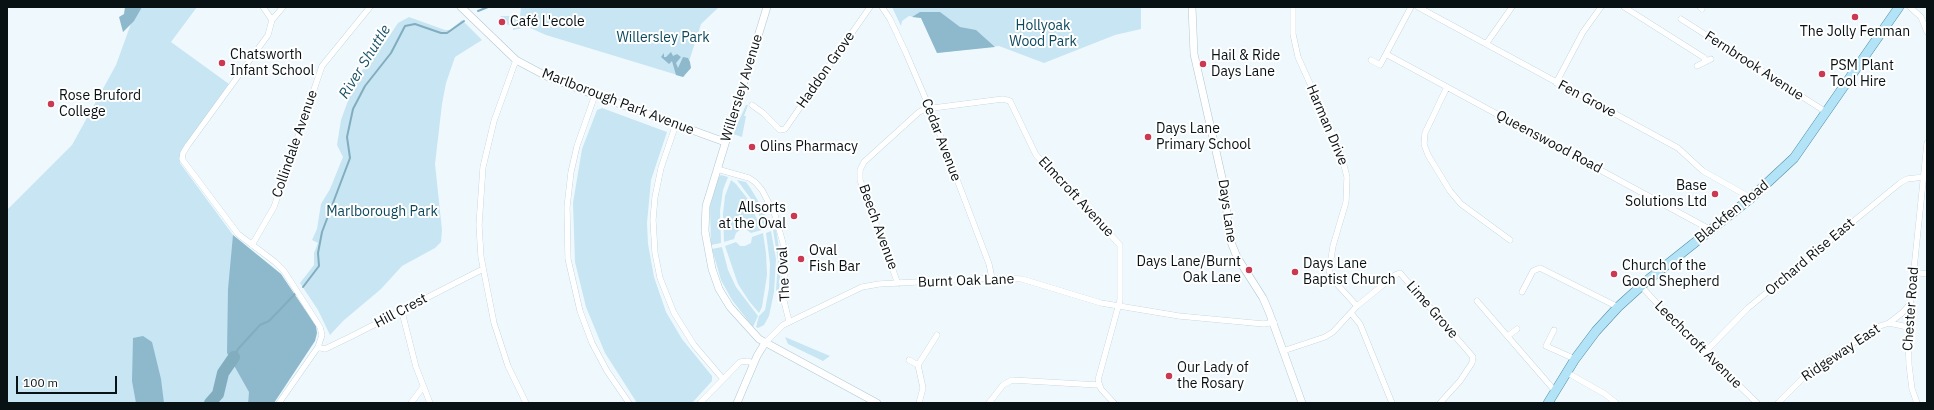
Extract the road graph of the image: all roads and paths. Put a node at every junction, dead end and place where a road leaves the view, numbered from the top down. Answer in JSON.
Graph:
{"nodes":[{"id":1,"x":262,"y":7,"type":"edge"},
{"id":2,"x":283,"y":7,"type":"edge"},
{"id":3,"x":370,"y":7,"type":"edge"},
{"id":4,"x":461,"y":7,"type":"edge"},
{"id":5,"x":767,"y":7,"type":"edge"},
{"id":6,"x":870,"y":7,"type":"edge"},
{"id":7,"x":882,"y":7,"type":"edge"},
{"id":8,"x":1192,"y":7,"type":"edge"},
{"id":9,"x":1293,"y":7,"type":"edge"},
{"id":10,"x":1411,"y":7,"type":"edge"},
{"id":11,"x":1418,"y":7,"type":"edge"},
{"id":12,"x":1512,"y":7,"type":"edge"},
{"id":13,"x":1601,"y":7,"type":"edge"},
{"id":14,"x":1624,"y":7,"type":"edge"},
{"id":15,"x":1899,"y":7,"type":"edge"},
{"id":16,"x":1910,"y":7,"type":"edge"},
{"id":17,"x":1681,"y":19,"type":"dead end"},
{"id":18,"x":272,"y":20,"type":"junction"},
{"id":19,"x":1927,"y":32,"type":"edge"},
{"id":20,"x":1486,"y":44,"type":"junction"},
{"id":21,"x":1386,"y":54,"type":"junction"},
{"id":22,"x":516,"y":60,"type":"junction"},
{"id":23,"x":1371,"y":60,"type":"dead end"},
{"id":24,"x":1697,"y":66,"type":"dead end"},
{"id":25,"x":1556,"y":83,"type":"junction"},
{"id":26,"x":1446,"y":87,"type":"junction"},
{"id":27,"x":595,"y":95,"type":"junction"},
{"id":28,"x":752,"y":105,"type":"dead end"},
{"id":29,"x":930,"y":109,"type":"junction"},
{"id":30,"x":1826,"y":112,"type":"junction"},
{"id":31,"x":676,"y":124,"type":"junction"},
{"id":32,"x":725,"y":142,"type":"junction"},
{"id":33,"x":1927,"y":143,"type":"edge"},
{"id":34,"x":717,"y":169,"type":"junction"},
{"id":35,"x":1924,"y":177,"type":"junction"},
{"id":36,"x":1751,"y":198,"type":"junction"},
{"id":37,"x":1711,"y":230,"type":"junction"},
{"id":38,"x":1510,"y":240,"type":"dead end"},
{"id":39,"x":252,"y":244,"type":"junction"},
{"id":40,"x":483,"y":269,"type":"junction"},
{"id":41,"x":1913,"y":272,"type":"junction"},
{"id":42,"x":1927,"y":274,"type":"edge"},
{"id":43,"x":992,"y":278,"type":"junction"},
{"id":44,"x":898,"y":284,"type":"junction"},
{"id":45,"x":1641,"y":286,"type":"junction"},
{"id":46,"x":1522,"y":292,"type":"dead end"},
{"id":47,"x":1478,"y":301,"type":"dead end"},
{"id":48,"x":1910,"y":304,"type":"junction"},
{"id":49,"x":1118,"y":306,"type":"junction"},
{"id":50,"x":1357,"y":306,"type":"junction"},
{"id":51,"x":1618,"y":307,"type":"junction"},
{"id":52,"x":402,"y":312,"type":"junction"},
{"id":53,"x":1351,"y":313,"type":"junction"},
{"id":54,"x":789,"y":322,"type":"junction"},
{"id":55,"x":1274,"y":322,"type":"junction"},
{"id":56,"x":1889,"y":323,"type":"junction"},
{"id":57,"x":1908,"y":326,"type":"junction"},
{"id":58,"x":1517,"y":329,"type":"dead end"},
{"id":59,"x":1554,"y":330,"type":"dead end"},
{"id":60,"x":937,"y":335,"type":"dead end"},
{"id":61,"x":1508,"y":336,"type":"junction"},
{"id":62,"x":765,"y":343,"type":"junction"},
{"id":63,"x":318,"y":347,"type":"junction"},
{"id":64,"x":1283,"y":351,"type":"junction"},
{"id":65,"x":1705,"y":352,"type":"junction"},
{"id":66,"x":1575,"y":359,"type":"junction"},
{"id":67,"x":909,"y":360,"type":"dead end"},
{"id":68,"x":754,"y":364,"type":"junction"},
{"id":69,"x":918,"y":365,"type":"junction"},
{"id":70,"x":1566,"y":372,"type":"junction"},
{"id":71,"x":723,"y":379,"type":"junction"},
{"id":72,"x":1098,"y":385,"type":"junction"},
{"id":73,"x":424,"y":387,"type":"junction"},
{"id":74,"x":1555,"y":391,"type":"junction"},
{"id":75,"x":279,"y":403,"type":"edge"},
{"id":76,"x":411,"y":403,"type":"edge"},
{"id":77,"x":430,"y":403,"type":"edge"},
{"id":78,"x":526,"y":403,"type":"edge"},
{"id":79,"x":629,"y":403,"type":"edge"},
{"id":80,"x":700,"y":403,"type":"edge"},
{"id":81,"x":737,"y":403,"type":"edge"},
{"id":82,"x":877,"y":403,"type":"edge"},
{"id":83,"x":919,"y":403,"type":"edge"},
{"id":84,"x":990,"y":403,"type":"edge"},
{"id":85,"x":1114,"y":403,"type":"edge"},
{"id":86,"x":1302,"y":403,"type":"edge"},
{"id":87,"x":1392,"y":403,"type":"edge"},
{"id":88,"x":1440,"y":403,"type":"edge"},
{"id":89,"x":1548,"y":403,"type":"edge"},
{"id":90,"x":1616,"y":403,"type":"edge"},
{"id":91,"x":1757,"y":403,"type":"edge"},
{"id":92,"x":1778,"y":403,"type":"edge"},
{"id":93,"x":1917,"y":403,"type":"edge"}],
"edges":[{"from":1,"to":18,"type":"street"},
{"from":2,"to":18,"type":"street"},
{"from":3,"to":39,"type":"street","name":"Collindale Avenue"},
{"from":4,"to":22,"type":"street","name":"Marlborough Park Avenue"},
{"from":5,"to":32,"type":"street","name":"Willersley Avenue"},
{"from":6,"to":28,"type":"street","name":"Haddon Grove"},
{"from":7,"to":29,"type":"street","name":"Cedar Avenue"},
{"from":8,"to":55,"type":"street","name":"Days Lane"},
{"from":9,"to":50,"type":"street","name":"Harman Drive"},
{"from":10,"to":21,"type":"street"},
{"from":11,"to":20,"type":"street","name":"Fen Grove"},
{"from":12,"to":20,"type":"street"},
{"from":13,"to":25,"type":"street"},
{"from":14,"to":24,"type":"street"},
{"from":15,"to":30,"type":"main road","name":"Blackfen Road"},
{"from":16,"to":19,"type":"street"},
{"from":17,"to":30,"type":"street","name":"Fernbrook Avenue"},
{"from":18,"to":39,"type":"street"},
{"from":20,"to":25,"type":"street","name":"Fen Grove"},
{"from":21,"to":23,"type":"street"},
{"from":21,"to":26,"type":"street","name":"Queenswood Road"},
{"from":22,"to":27,"type":"street","name":"Marlborough Park Avenue"},
{"from":22,"to":40,"type":"street"},
{"from":25,"to":36,"type":"street","name":"Fen Grove"},
{"from":26,"to":37,"type":"street","name":"Queenswood Road"},
{"from":26,"to":38,"type":"street"},
{"from":27,"to":31,"type":"street","name":"Marlborough Park Avenue"},
{"from":27,"to":79,"type":"street"},
{"from":29,"to":43,"type":"street","name":"Cedar Avenue"},
{"from":29,"to":44,"type":"street","name":"Beech Avenue"},
{"from":29,"to":49,"type":"street","name":"Elmcroft Avenue"},
{"from":30,"to":36,"type":"main road","name":"Blackfen Road"},
{"from":31,"to":32,"type":"street","name":"Marlborough Park Avenue"},
{"from":31,"to":71,"type":"street"},
{"from":32,"to":34,"type":"street","name":"Willersley Avenue"},
{"from":33,"to":35,"type":"street","name":"Chester Road"},
{"from":34,"to":54,"type":"street","name":"The Oval"},
{"from":34,"to":62,"type":"street"},
{"from":35,"to":41,"type":"street","name":"Chester Road"},
{"from":35,"to":65,"type":"street","name":"Orchard Rise East"},
{"from":36,"to":37,"type":"main road","name":"Blackfen Road"},
{"from":37,"to":45,"type":"main road","name":"Blackfen Road"},
{"from":39,"to":63,"type":"street"},
{"from":40,"to":52,"type":"street","name":"Hill Crest"},
{"from":40,"to":78,"type":"street"},
{"from":41,"to":42,"type":"street"},
{"from":41,"to":48,"type":"street","name":"Chester Road"},
{"from":43,"to":44,"type":"street","name":"Burnt Oak Lane"},
{"from":43,"to":49,"type":"street","name":"Burnt Oak Lane"},
{"from":44,"to":54,"type":"street","name":"Burnt Oak Lane"},
{"from":45,"to":51,"type":"main road","name":"Blackfen Road"},
{"from":45,"to":65,"type":"street","name":"Leechcroft Avenue"},
{"from":46,"to":51,"type":"street"},
{"from":47,"to":61,"type":"street"},
{"from":48,"to":56,"type":"street","name":"Ridgeway East"},
{"from":48,"to":57,"type":"street","name":"Chester Road"},
{"from":49,"to":55,"type":"street","name":"Burnt Oak Lane"},
{"from":49,"to":72,"type":"street","name":"Elmcroft Avenue"},
{"from":50,"to":53,"type":"street","name":"Lime Grove"},
{"from":50,"to":88,"type":"street","name":"Lime Grove"},
{"from":51,"to":66,"type":"main road","name":"Blackfen Road"},
{"from":52,"to":63,"type":"street","name":"Hill Crest"},
{"from":52,"to":73,"type":"street"},
{"from":53,"to":64,"type":"street","name":"Lime Grove"},
{"from":53,"to":87,"type":"street"},
{"from":54,"to":62,"type":"street","name":"Burnt Oak Lane"},
{"from":55,"to":64,"type":"street","name":"Days Lane"},
{"from":56,"to":57,"type":"street","name":"Ridgeway East"},
{"from":56,"to":92,"type":"street","name":"Ridgeway East"},
{"from":57,"to":93,"type":"street","name":"Chester Road"},
{"from":58,"to":61,"type":"street"},
{"from":59,"to":66,"type":"street"},
{"from":60,"to":69,"type":"street"},
{"from":61,"to":74,"type":"street"},
{"from":62,"to":68,"type":"street"},
{"from":62,"to":82,"type":"street"},
{"from":63,"to":75,"type":"street"},
{"from":64,"to":86,"type":"street","name":"Days Lane"},
{"from":65,"to":91,"type":"street","name":"Leechcroft Avenue"},
{"from":66,"to":70,"type":"main road","name":"Blackfen Road"},
{"from":67,"to":69,"type":"street"},
{"from":68,"to":71,"type":"street"},
{"from":68,"to":81,"type":"street"},
{"from":69,"to":83,"type":"street"},
{"from":70,"to":74,"type":"main road","name":"Blackfen Road"},
{"from":70,"to":90,"type":"street"},
{"from":71,"to":80,"type":"street"},
{"from":72,"to":84,"type":"street"},
{"from":72,"to":85,"type":"street"},
{"from":73,"to":76,"type":"street"},
{"from":73,"to":77,"type":"street"},
{"from":74,"to":89,"type":"main road","name":"Blackfen Road"}]}
